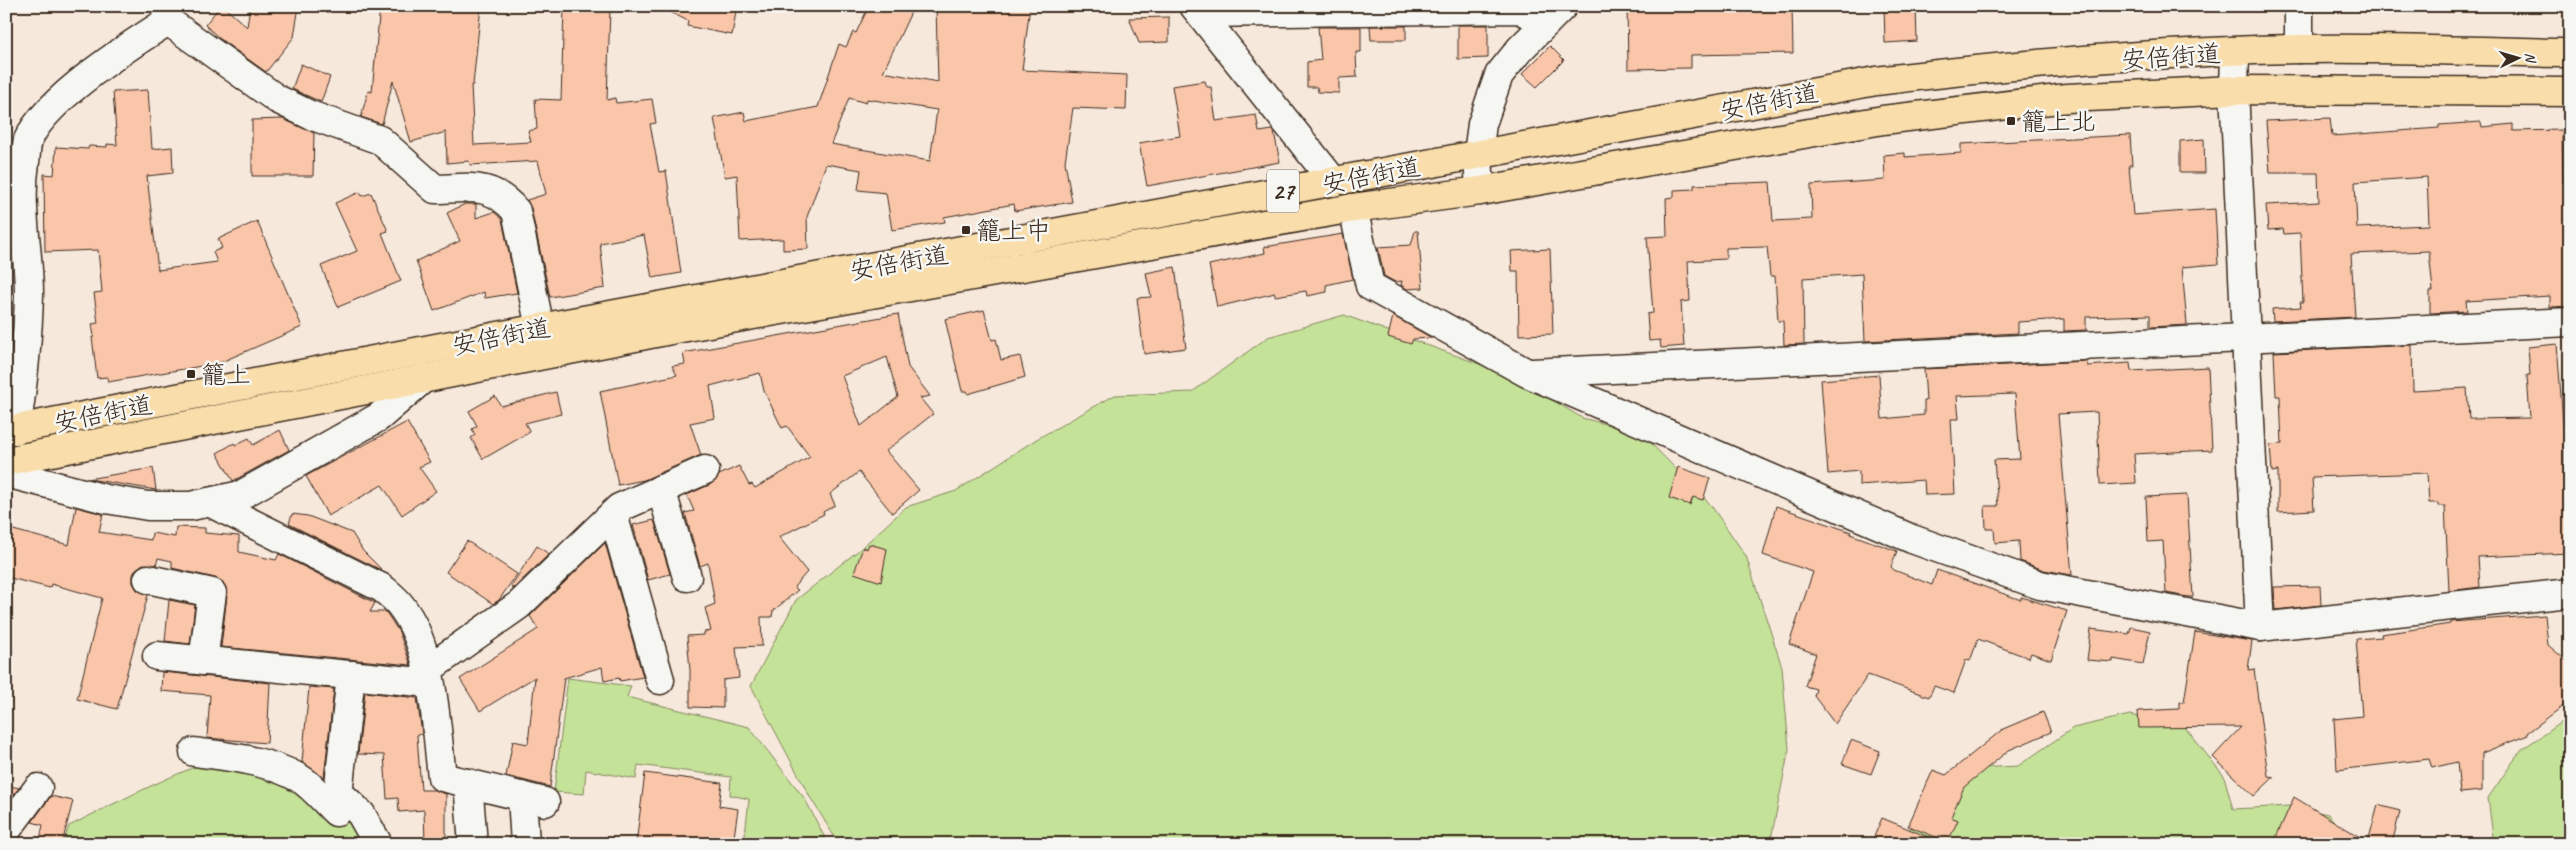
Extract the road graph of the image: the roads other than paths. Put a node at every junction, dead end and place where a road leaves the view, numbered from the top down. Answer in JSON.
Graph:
{"nodes":[{"id":1,"x":2299,"y":6,"type":"edge"},
{"id":2,"x":1361,"y":9,"type":"edge"},
{"id":3,"x":1197,"y":10,"type":"edge"},
{"id":4,"x":167,"y":13,"type":"edge"},
{"id":5,"x":1555,"y":15,"type":"edge"},
{"id":6,"x":2299,"y":49,"type":"junction"},
{"id":7,"x":2235,"y":52,"type":"junction"},
{"id":8,"x":2570,"y":53,"type":"edge"},
{"id":9,"x":2234,"y":90,"type":"junction"},
{"id":10,"x":2570,"y":92,"type":"edge"},
{"id":11,"x":1478,"y":154,"type":"junction"},
{"id":12,"x":1334,"y":182,"type":"junction"},
{"id":13,"x":1480,"y":191,"type":"junction"},
{"id":14,"x":1353,"y":208,"type":"junction"},
{"id":15,"x":2570,"y":322,"type":"edge"},
{"id":16,"x":540,"y":328,"type":"junction"},
{"id":17,"x":2245,"y":337,"type":"junction"},
{"id":18,"x":1526,"y":373,"type":"junction"},
{"id":19,"x":424,"y":378,"type":"junction"},
{"id":20,"x":11,"y":431,"type":"edge"},
{"id":21,"x":6,"y":460,"type":"edge"},
{"id":22,"x":705,"y":470,"type":"dead end"},
{"id":23,"x":6,"y":473,"type":"edge"},
{"id":24,"x":661,"y":489,"type":"junction"},
{"id":25,"x":209,"y":502,"type":"junction"},
{"id":26,"x":612,"y":514,"type":"junction"},
{"id":27,"x":686,"y":577,"type":"dead end"},
{"id":28,"x":148,"y":579,"type":"dead end"},
{"id":29,"x":2570,"y":593,"type":"edge"},
{"id":30,"x":2260,"y":627,"type":"junction"},
{"id":31,"x":157,"y":656,"type":"dead end"},
{"id":32,"x":203,"y":661,"type":"junction"},
{"id":33,"x":351,"y":675,"type":"junction"},
{"id":34,"x":429,"y":677,"type":"junction"},
{"id":35,"x":660,"y":680,"type":"dead end"},
{"id":36,"x":194,"y":752,"type":"dead end"},
{"id":37,"x":468,"y":783,"type":"junction"},
{"id":38,"x":38,"y":788,"type":"dead end"},
{"id":39,"x":338,"y":792,"type":"junction"},
{"id":40,"x":6,"y":831,"type":"edge"},
{"id":41,"x":378,"y":844,"type":"edge"},
{"id":42,"x":473,"y":844,"type":"edge"},
{"id":43,"x":525,"y":844,"type":"edge"}],
"edges":[{"from":1,"to":6,"type":"street"},
{"from":2,"to":3,"type":"street"},
{"from":2,"to":5,"type":"street"},
{"from":3,"to":12,"type":"street"},
{"from":4,"to":16,"type":"street"},
{"from":4,"to":20,"type":"street"},
{"from":5,"to":11,"type":"street"},
{"from":6,"to":7,"type":"main road","name":"安倍街道","number":"27"},
{"from":6,"to":8,"type":"main road","name":"安倍街道","number":"27"},
{"from":7,"to":9,"type":"street"},
{"from":7,"to":11,"type":"main road","name":"安倍街道","number":"27"},
{"from":9,"to":10,"type":"main road","name":"安倍街道","number":"27"},
{"from":9,"to":13,"type":"main road","name":"安倍街道","number":"27"},
{"from":9,"to":17,"type":"street"},
{"from":11,"to":12,"type":"main road","name":"安倍街道","number":"27"},
{"from":11,"to":13,"type":"street"},
{"from":12,"to":16,"type":"main road","name":"安倍街道","number":"27"},
{"from":13,"to":14,"type":"main road","name":"安倍街道","number":"27"},
{"from":14,"to":18,"type":"street"},
{"from":14,"to":19,"type":"main road","name":"安倍街道","number":"27"},
{"from":15,"to":17,"type":"street"},
{"from":16,"to":20,"type":"main road","name":"安倍街道","number":"27"},
{"from":17,"to":18,"type":"street"},
{"from":17,"to":30,"type":"street"},
{"from":18,"to":30,"type":"street"},
{"from":19,"to":21,"type":"main road","name":"安倍街道","number":"27"},
{"from":19,"to":25,"type":"street"},
{"from":22,"to":24,"type":"street"},
{"from":23,"to":25,"type":"street"},
{"from":24,"to":26,"type":"street"},
{"from":24,"to":27,"type":"street"},
{"from":25,"to":34,"type":"street"},
{"from":26,"to":34,"type":"street"},
{"from":26,"to":35,"type":"street"},
{"from":28,"to":32,"type":"street"},
{"from":29,"to":30,"type":"street"},
{"from":31,"to":32,"type":"street"},
{"from":32,"to":33,"type":"street"},
{"from":33,"to":34,"type":"street"},
{"from":33,"to":39,"type":"street"},
{"from":34,"to":37,"type":"street"},
{"from":36,"to":39,"type":"street"},
{"from":37,"to":42,"type":"street"},
{"from":37,"to":43,"type":"street"},
{"from":38,"to":40,"type":"street"},
{"from":39,"to":41,"type":"street"}]}
